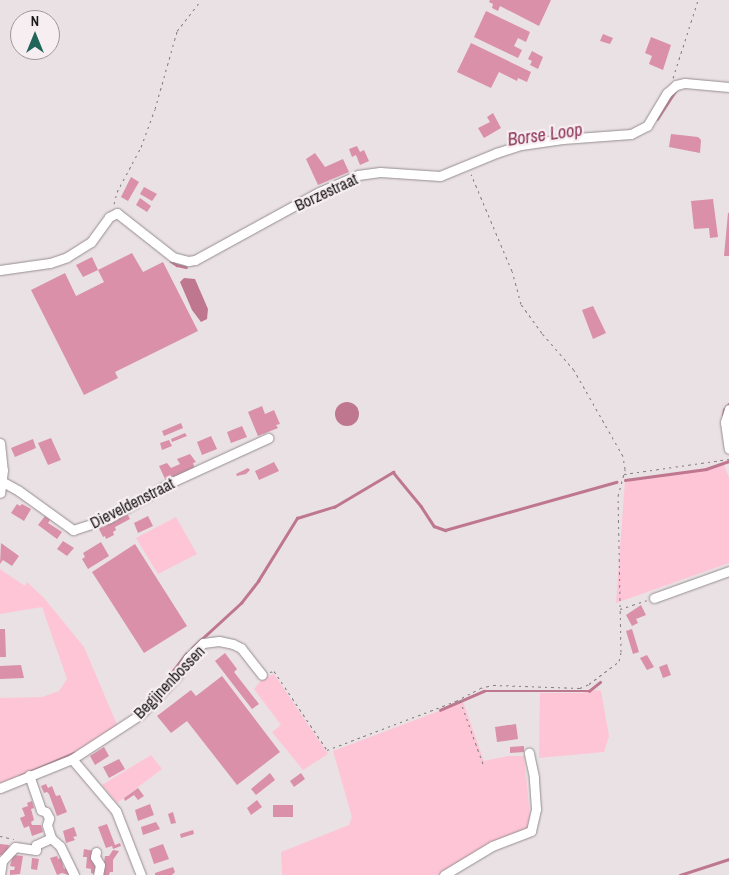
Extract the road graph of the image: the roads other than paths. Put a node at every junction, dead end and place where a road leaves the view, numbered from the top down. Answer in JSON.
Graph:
{"nodes":[{"id":1,"x":729,"y":86,"type":"edge"},
{"id":2,"x":0,"y":270,"type":"edge"},
{"id":3,"x":729,"y":409,"type":"edge"},
{"id":4,"x":268,"y":438,"type":"dead end"},
{"id":5,"x":0,"y":443,"type":"edge"},
{"id":6,"x":729,"y":449,"type":"edge"},
{"id":7,"x":3,"y":482,"type":"junction"},
{"id":8,"x":0,"y":493,"type":"edge"},
{"id":9,"x":729,"y":572,"type":"edge"},
{"id":10,"x":654,"y":598,"type":"road end"},
{"id":11,"x":262,"y":675,"type":"road end"},
{"id":12,"x":529,"y":753,"type":"dead end"},
{"id":13,"x":72,"y":759,"type":"junction"},
{"id":14,"x":29,"y":775,"type":"junction"},
{"id":15,"x":0,"y":788,"type":"edge"},
{"id":16,"x":52,"y":838,"type":"junction"},
{"id":17,"x":96,"y":852,"type":"dead end"},
{"id":18,"x":0,"y":875,"type":"edge"},
{"id":19,"x":74,"y":875,"type":"edge"},
{"id":20,"x":98,"y":875,"type":"edge"},
{"id":21,"x":141,"y":875,"type":"edge"},
{"id":22,"x":444,"y":875,"type":"edge"}],
"edges":[{"from":1,"to":2,"type":"street","name":"Borzestraat"},
{"from":3,"to":6,"type":"street"},
{"from":4,"to":7,"type":"street","name":"Dieveldenstraat"},
{"from":5,"to":7,"type":"street"},
{"from":7,"to":8,"type":"street"},
{"from":9,"to":10,"type":"street"},
{"from":11,"to":13,"type":"street","name":"Begijnenbossen"},
{"from":12,"to":22,"type":"street"},
{"from":13,"to":14,"type":"street","name":"Begijnenbossen"},
{"from":13,"to":21,"type":"street"},
{"from":14,"to":15,"type":"street","name":"Begijnenbossen"},
{"from":14,"to":16,"type":"street"},
{"from":16,"to":18,"type":"street"},
{"from":16,"to":19,"type":"street"},
{"from":17,"to":20,"type":"street"}]}
